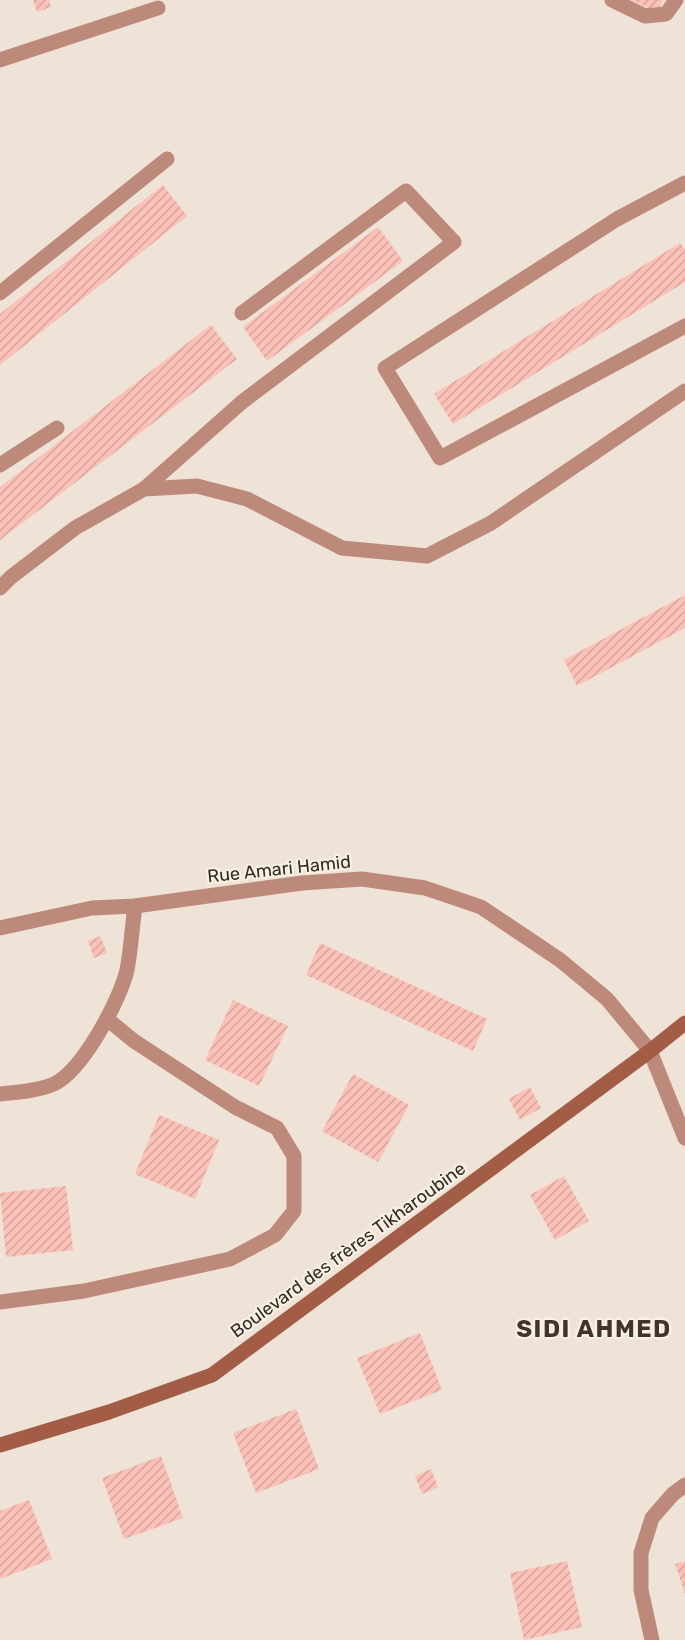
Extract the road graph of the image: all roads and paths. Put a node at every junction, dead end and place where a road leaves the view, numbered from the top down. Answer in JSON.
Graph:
{"nodes":[{"id":1,"x":612,"y":0,"type":"edge"},
{"id":2,"x":675,"y":0,"type":"edge"},
{"id":3,"x":159,"y":8,"type":"dead end"},
{"id":4,"x":0,"y":60,"type":"edge"},
{"id":5,"x":167,"y":159,"type":"dead end"},
{"id":6,"x":685,"y":183,"type":"edge"},
{"id":7,"x":0,"y":293,"type":"edge"},
{"id":8,"x":242,"y":313,"type":"dead end"},
{"id":9,"x":685,"y":326,"type":"edge"},
{"id":10,"x":685,"y":392,"type":"edge"},
{"id":11,"x":57,"y":428,"type":"dead end"},
{"id":12,"x":0,"y":465,"type":"edge"},
{"id":13,"x":144,"y":489,"type":"junction"},
{"id":14,"x":0,"y":588,"type":"edge"},
{"id":15,"x":135,"y":906,"type":"junction"},
{"id":16,"x":0,"y":928,"type":"edge"},
{"id":17,"x":107,"y":1019,"type":"junction"},
{"id":18,"x":685,"y":1023,"type":"edge"},
{"id":19,"x":650,"y":1051,"type":"junction"},
{"id":20,"x":0,"y":1094,"type":"edge"},
{"id":21,"x":685,"y":1138,"type":"edge"},
{"id":22,"x":0,"y":1302,"type":"edge"},
{"id":23,"x":0,"y":1445,"type":"edge"},
{"id":24,"x":685,"y":1485,"type":"edge"},
{"id":25,"x":652,"y":1640,"type":"edge"}],
"edges":[{"from":1,"to":2,"type":"street"},
{"from":3,"to":4,"type":"street"},
{"from":5,"to":7,"type":"street"},
{"from":6,"to":9,"type":"street"},
{"from":8,"to":13,"type":"street"},
{"from":10,"to":13,"type":"street"},
{"from":11,"to":12,"type":"street"},
{"from":13,"to":14,"type":"street"},
{"from":15,"to":16,"type":"street","name":"Rue Amari Hamid"},
{"from":15,"to":17,"type":"street"},
{"from":15,"to":19,"type":"street","name":"Rue Amari Hamid"},
{"from":17,"to":20,"type":"street"},
{"from":17,"to":22,"type":"street"},
{"from":18,"to":19,"type":"street","name":"Boulevard des frères Tikharoubine"},
{"from":19,"to":21,"type":"street","name":"Rue Amari Hamid"},
{"from":19,"to":23,"type":"street","name":"Boulevard des frères Tikharoubine"},
{"from":24,"to":25,"type":"street"}]}
